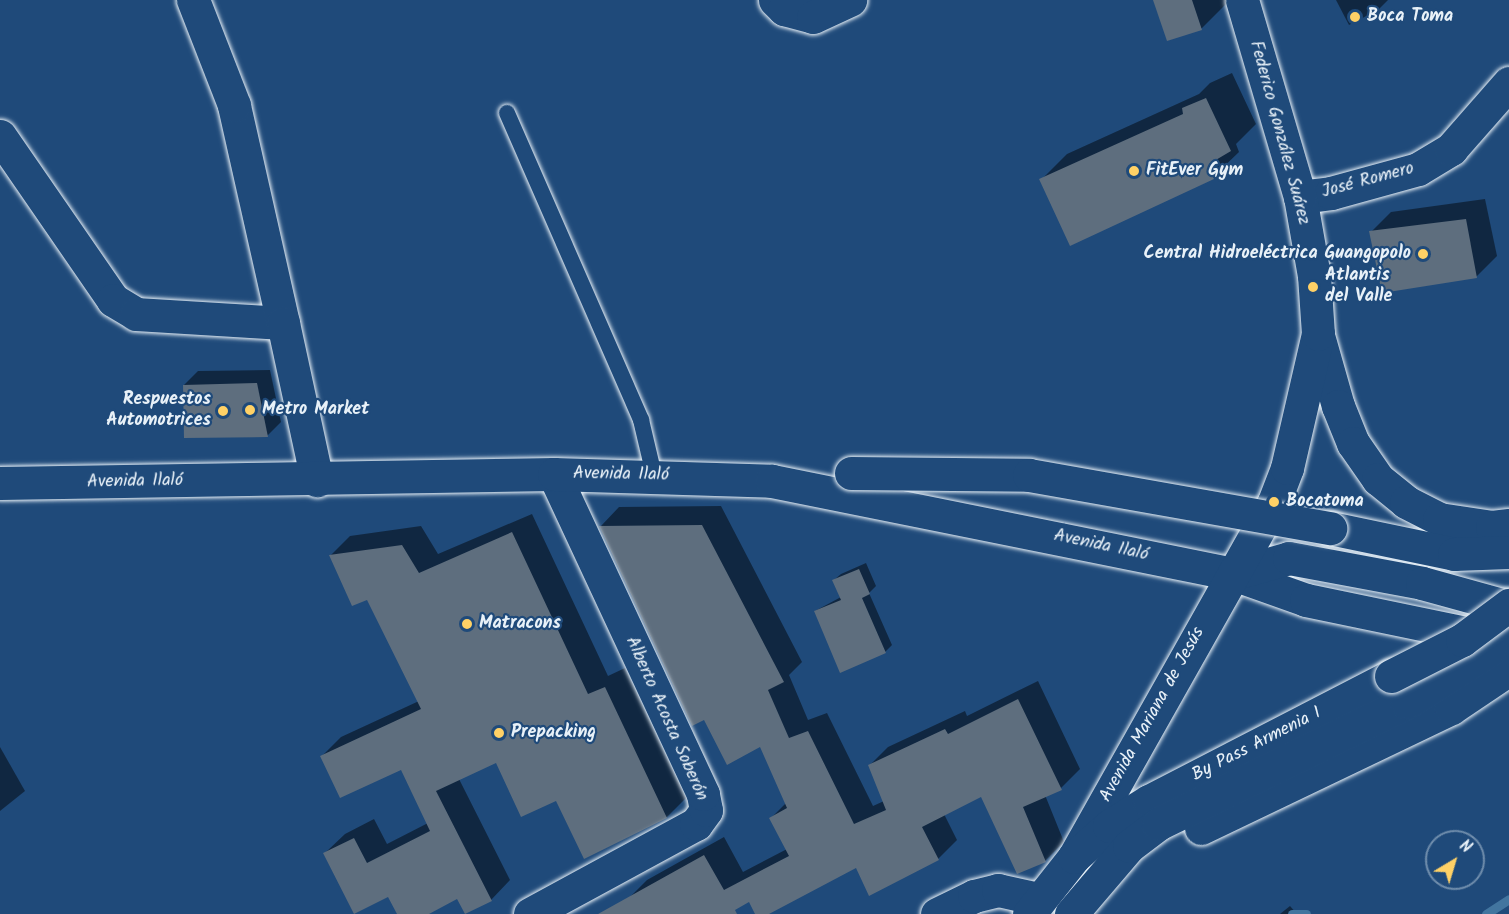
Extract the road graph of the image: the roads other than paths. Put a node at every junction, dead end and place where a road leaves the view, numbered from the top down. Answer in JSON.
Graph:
{"nodes":[{"id":1,"x":193,"y":0,"type":"edge"},
{"id":2,"x":775,"y":0,"type":"edge"},
{"id":3,"x":850,"y":0,"type":"edge"},
{"id":4,"x":1242,"y":0,"type":"edge"},
{"id":5,"x":1509,"y":83,"type":"edge"},
{"id":6,"x":507,"y":113,"type":"dead end"},
{"id":7,"x":0,"y":136,"type":"edge"},
{"id":8,"x":1300,"y":196,"type":"junction"},
{"id":9,"x":283,"y":323,"type":"junction"},
{"id":10,"x":1318,"y":334,"type":"junction"},
{"id":11,"x":554,"y":474,"type":"junction"},
{"id":12,"x":654,"y":475,"type":"junction"},
{"id":13,"x":317,"y":480,"type":"junction"},
{"id":14,"x":772,"y":481,"type":"junction"},
{"id":15,"x":0,"y":483,"type":"edge"},
{"id":16,"x":1503,"y":534,"type":"edge"},
{"id":17,"x":1233,"y":574,"type":"junction"},
{"id":18,"x":1509,"y":606,"type":"edge"},
{"id":19,"x":1509,"y":635,"type":"edge"},
{"id":20,"x":1509,"y":642,"type":"edge"},
{"id":21,"x":1509,"y":669,"type":"edge"},
{"id":22,"x":1154,"y":813,"type":"junction"},
{"id":23,"x":1074,"y":858,"type":"junction"},
{"id":24,"x":1034,"y":907,"type":"edge"},
{"id":25,"x":531,"y":914,"type":"edge"},
{"id":26,"x":937,"y":914,"type":"edge"},
{"id":27,"x":1071,"y":914,"type":"edge"},
{"id":28,"x":1090,"y":914,"type":"edge"}],
"edges":[{"from":1,"to":9,"type":"street"},
{"from":2,"to":3,"type":"street"},
{"from":4,"to":8,"type":"street","name":"Federico González Suárez"},
{"from":5,"to":8,"type":"street","name":"José Romero"},
{"from":6,"to":12,"type":"lane"},
{"from":7,"to":9,"type":"street"},
{"from":8,"to":10,"type":"street","name":"Federico González Suárez"},
{"from":9,"to":13,"type":"street"},
{"from":10,"to":16,"type":"street"},
{"from":10,"to":17,"type":"street","name":"Federico González Suárez"},
{"from":11,"to":12,"type":"street","name":"Avenida Ilaló"},
{"from":11,"to":13,"type":"street","name":"Avenida Ilaló"},
{"from":11,"to":25,"type":"street","name":"Alberto Acosta Soberón"},
{"from":12,"to":14,"type":"street","name":"Avenida Ilaló"},
{"from":13,"to":15,"type":"street","name":"Avenida Ilaló"},
{"from":14,"to":16,"type":"street","bridge":true},
{"from":14,"to":17,"type":"street","name":"Avenida Ilaló"},
{"from":17,"to":18,"type":"street","name":"Avenida Ilaló"},
{"from":17,"to":20,"type":"street","name":"Avenida Ilaló"},
{"from":17,"to":23,"type":"street","name":"Avenida Mariana de Jesús"},
{"from":18,"to":22,"type":"street","name":"By Pass Armenia I","bridge":true},
{"from":19,"to":22,"type":"street","name":"By Pass Armenia I"},
{"from":21,"to":28,"type":"street"},
{"from":22,"to":23,"type":"street","name":"By Pass Armenia I"},
{"from":22,"to":27,"type":"street","name":"By Pass Armenia I"},
{"from":23,"to":24,"type":"street","name":"By Pass Armenia I"},
{"from":24,"to":26,"type":"street"}]}
